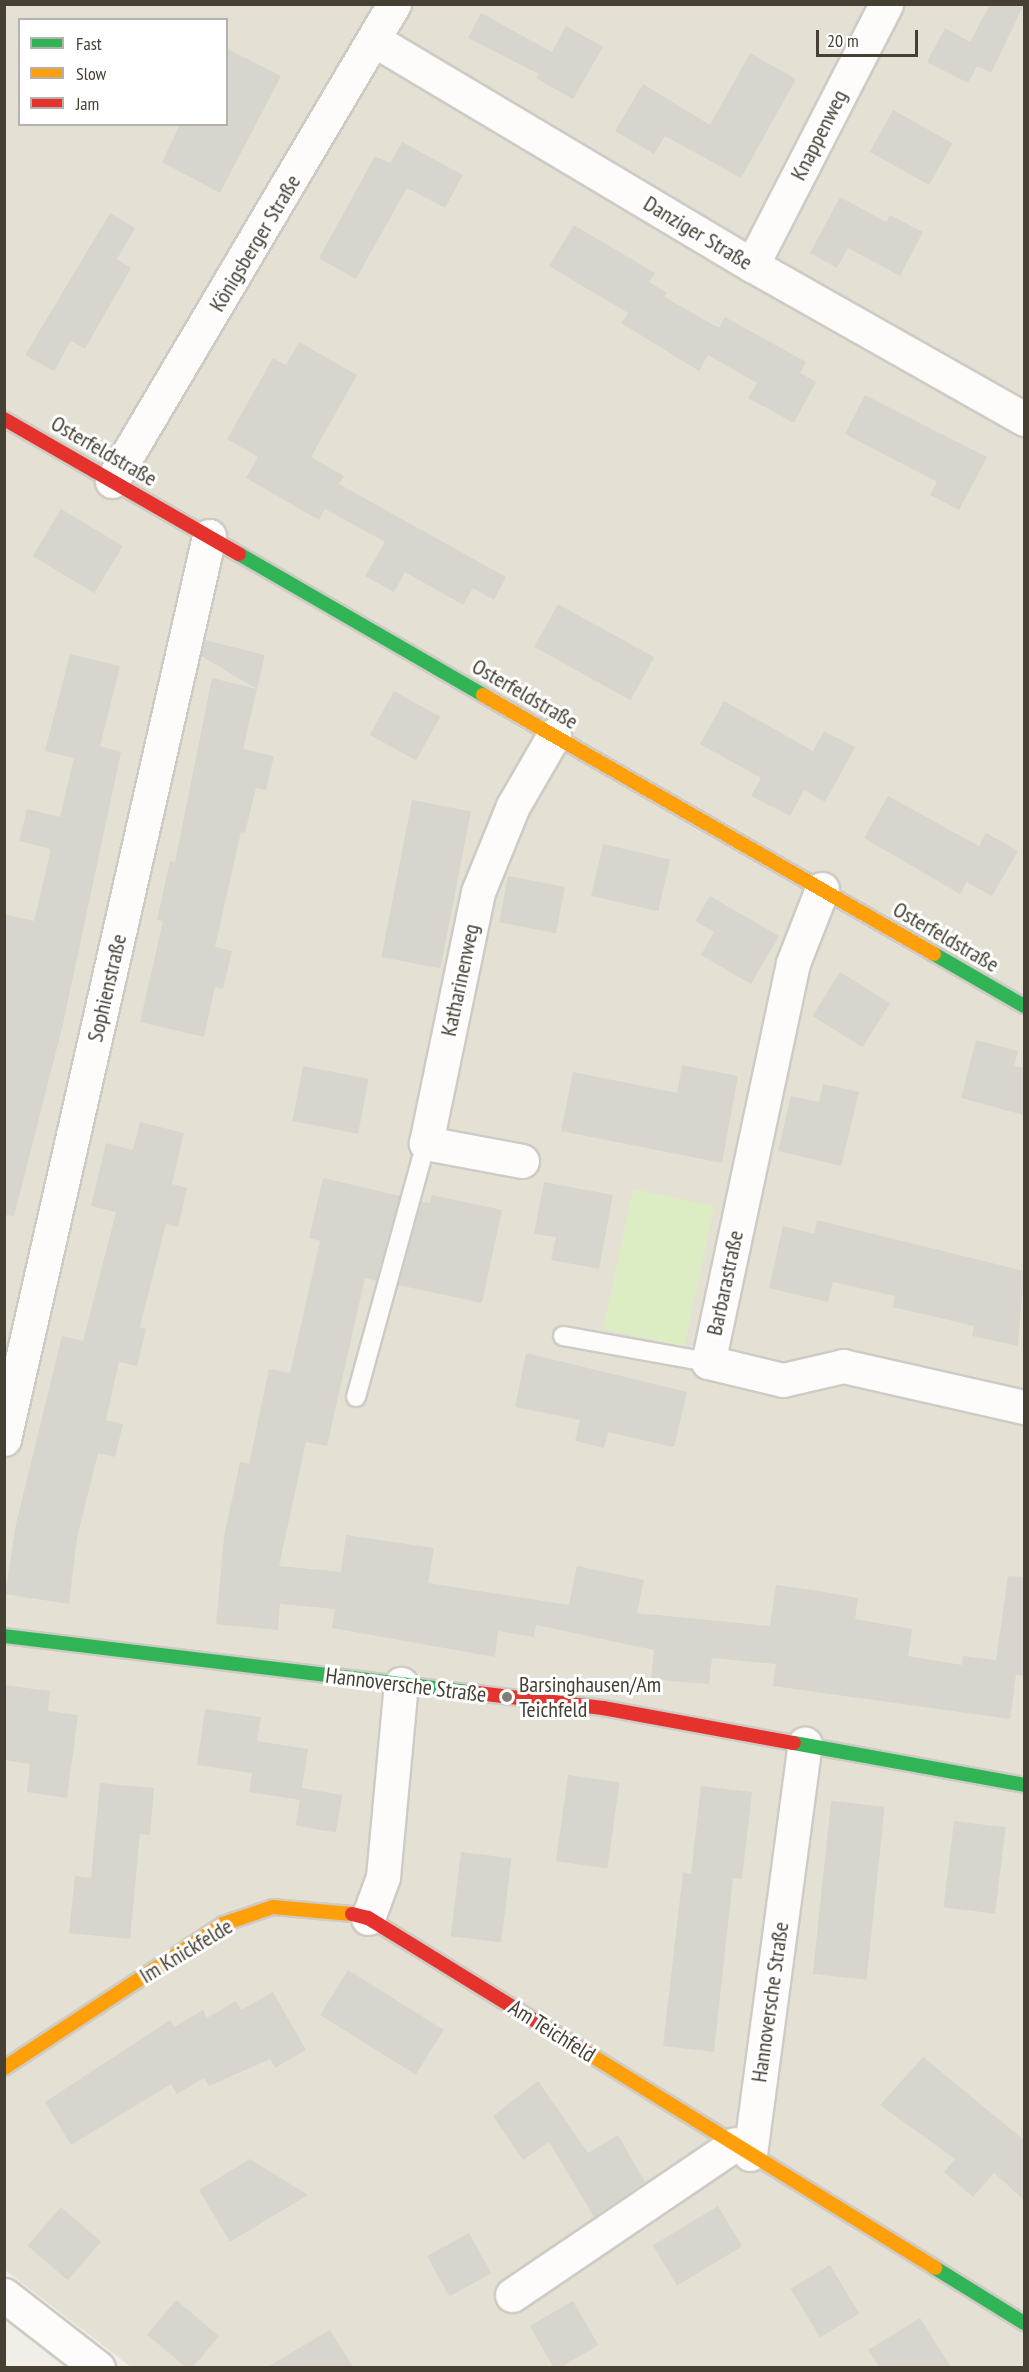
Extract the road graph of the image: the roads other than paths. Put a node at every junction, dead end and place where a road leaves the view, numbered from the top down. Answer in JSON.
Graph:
{"nodes":[{"id":1,"x":394,"y":4,"type":"edge"},
{"id":2,"x":886,"y":4,"type":"edge"},
{"id":3,"x":376,"y":41,"type":"junction"},
{"id":4,"x":752,"y":265,"type":"junction"},
{"id":5,"x":4,"y":418,"type":"edge"},
{"id":6,"x":1024,"y":419,"type":"edge"},
{"id":7,"x":112,"y":481,"type":"junction"},
{"id":8,"x":209,"y":536,"type":"junction"},
{"id":9,"x":554,"y":735,"type":"junction"},
{"id":10,"x":822,"y":889,"type":"junction"},
{"id":11,"x":1024,"y":1006,"type":"edge"},
{"id":12,"x":426,"y":1143,"type":"junction"},
{"id":13,"x":522,"y":1161,"type":"dead end"},
{"id":14,"x":562,"y":1336,"type":"dead end"},
{"id":15,"x":708,"y":1362,"type":"junction"},
{"id":16,"x":356,"y":1397,"type":"dead end"},
{"id":17,"x":1024,"y":1407,"type":"edge"},
{"id":18,"x":4,"y":1439,"type":"edge"},
{"id":19,"x":4,"y":1636,"type":"edge"},
{"id":20,"x":401,"y":1684,"type":"junction"},
{"id":21,"x":805,"y":1744,"type":"junction"},
{"id":22,"x":1024,"y":1785,"type":"edge"},
{"id":23,"x":368,"y":1918,"type":"junction"},
{"id":24,"x":4,"y":2068,"type":"edge"},
{"id":25,"x":742,"y":2149,"type":"junction"},
{"id":26,"x":4,"y":2295,"type":"edge"},
{"id":27,"x":512,"y":2295,"type":"dead end"},
{"id":28,"x":1024,"y":2324,"type":"edge"},
{"id":29,"x":98,"y":2367,"type":"edge"}],
"edges":[{"from":1,"to":3,"type":"street","name":"Königsberger Straße"},
{"from":2,"to":4,"type":"street","name":"Knappenweg"},
{"from":3,"to":4,"type":"street","name":"Danziger Straße"},
{"from":3,"to":7,"type":"street","name":"Königsberger Straße"},
{"from":4,"to":6,"type":"street","name":"Danziger Straße"},
{"from":5,"to":7,"type":"street","name":"Osterfeldstraße"},
{"from":7,"to":8,"type":"street","name":"Osterfeldstraße"},
{"from":8,"to":9,"type":"street","name":"Osterfeldstraße"},
{"from":8,"to":18,"type":"street","name":"Sophienstraße"},
{"from":9,"to":10,"type":"street","name":"Osterfeldstraße"},
{"from":9,"to":12,"type":"street","name":"Katharinenweg"},
{"from":10,"to":11,"type":"street","name":"Osterfeldstraße"},
{"from":10,"to":15,"type":"street","name":"Barbarastraße"},
{"from":12,"to":13,"type":"street"},
{"from":12,"to":16,"type":"lane"},
{"from":14,"to":15,"type":"lane"},
{"from":15,"to":17,"type":"street","name":"Barbarastraße"},
{"from":19,"to":20,"type":"street","name":"Hannoversche Straße"},
{"from":20,"to":21,"type":"street","name":"Hannoversche Straße"},
{"from":20,"to":23,"type":"street"},
{"from":21,"to":22,"type":"street","name":"Hannoversche Straße"},
{"from":21,"to":25,"type":"street","name":"Hannoversche Straße"},
{"from":23,"to":24,"type":"street","name":"Im Knickfelde"},
{"from":23,"to":25,"type":"street","name":"Am Teichfeld"},
{"from":25,"to":27,"type":"street"},
{"from":25,"to":28,"type":"street","name":"Am Teichfeld"},
{"from":26,"to":29,"type":"street"}]}
